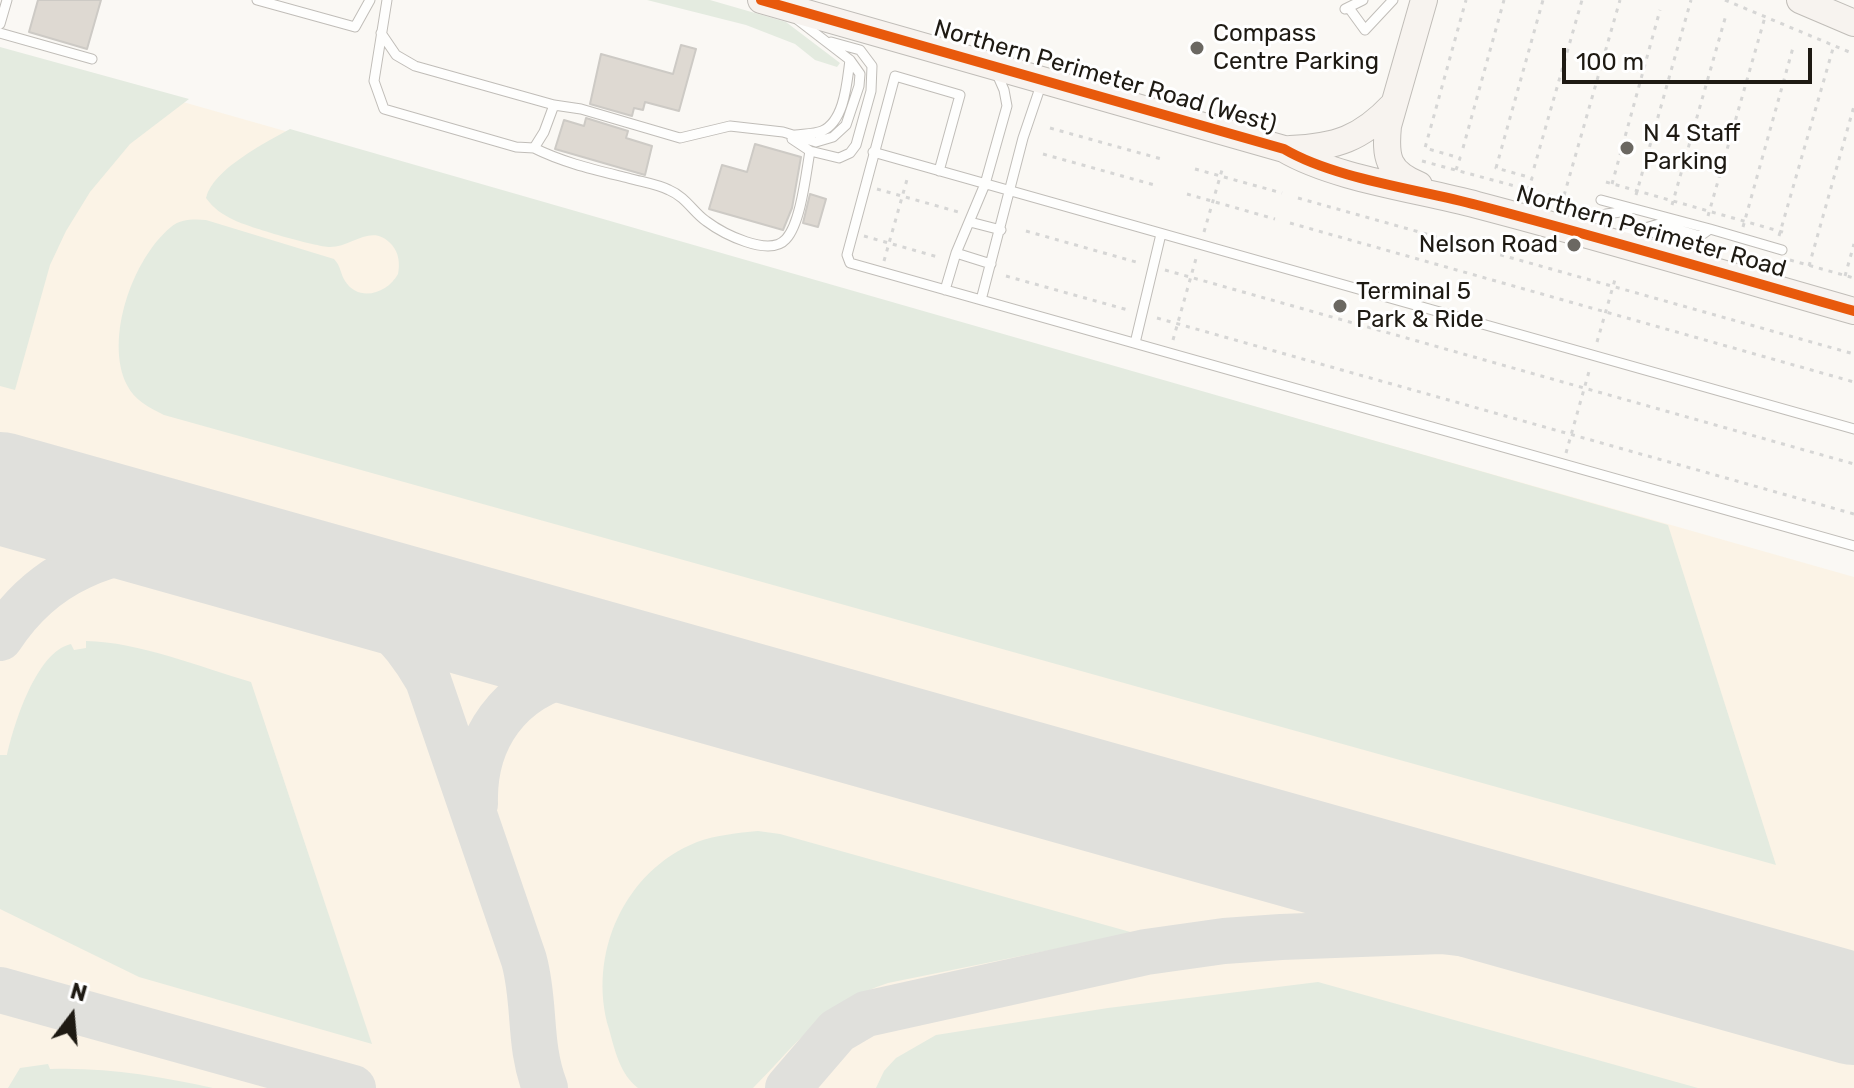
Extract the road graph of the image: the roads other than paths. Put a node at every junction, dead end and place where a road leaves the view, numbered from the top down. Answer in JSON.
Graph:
{"nodes":[{"id":1,"x":7,"y":0,"type":"edge"},
{"id":2,"x":257,"y":0,"type":"edge"},
{"id":3,"x":311,"y":0,"type":"edge"},
{"id":4,"x":370,"y":0,"type":"edge"},
{"id":5,"x":387,"y":0,"type":"edge"},
{"id":6,"x":1363,"y":0,"type":"edge"},
{"id":7,"x":1393,"y":0,"type":"edge"},
{"id":8,"x":1424,"y":0,"type":"edge"},
{"id":9,"x":1800,"y":0,"type":"edge"},
{"id":10,"x":772,"y":3,"type":"edge"},
{"id":11,"x":308,"y":14,"type":"junction"},
{"id":12,"x":1854,"y":23,"type":"edge"},
{"id":13,"x":0,"y":24,"type":"edge"},
{"id":14,"x":0,"y":33,"type":"edge"},
{"id":15,"x":381,"y":33,"type":"junction"},
{"id":16,"x":826,"y":41,"type":"junction"},
{"id":17,"x":92,"y":59,"type":"dead end"},
{"id":18,"x":993,"y":65,"type":"junction"},
{"id":19,"x":1043,"y":79,"type":"junction"},
{"id":20,"x":554,"y":105,"type":"junction"},
{"id":21,"x":1393,"y":105,"type":"junction"},
{"id":22,"x":787,"y":134,"type":"junction"},
{"id":23,"x":534,"y":148,"type":"junction"},
{"id":24,"x":1284,"y":149,"type":"junction"},
{"id":25,"x":810,"y":151,"type":"junction"},
{"id":26,"x":873,"y":152,"type":"junction"},
{"id":27,"x":939,"y":171,"type":"junction"},
{"id":28,"x":985,"y":184,"type":"junction"},
{"id":29,"x":1009,"y":191,"type":"junction"},
{"id":30,"x":1436,"y":194,"type":"junction"},
{"id":31,"x":1601,"y":200,"type":"dead end"},
{"id":32,"x":1640,"y":210,"type":"junction"},
{"id":33,"x":967,"y":218,"type":"junction"},
{"id":34,"x":1708,"y":224,"type":"junction"},
{"id":35,"x":1001,"y":230,"type":"junction"},
{"id":36,"x":1571,"y":230,"type":"junction"},
{"id":37,"x":1161,"y":234,"type":"junction"},
{"id":38,"x":1606,"y":240,"type":"junction"},
{"id":39,"x":1782,"y":250,"type":"dead end"},
{"id":40,"x":956,"y":253,"type":"junction"},
{"id":41,"x":991,"y":264,"type":"junction"},
{"id":42,"x":945,"y":290,"type":"junction"},
{"id":43,"x":981,"y":300,"type":"junction"},
{"id":44,"x":1854,"y":311,"type":"edge"},
{"id":45,"x":1135,"y":343,"type":"junction"},
{"id":46,"x":1854,"y":429,"type":"edge"},
{"id":47,"x":1854,"y":546,"type":"edge"}],
"edges":[{"from":1,"to":13,"type":"lane"},
{"from":2,"to":11,"type":"lane"},
{"from":3,"to":11,"type":"lane"},
{"from":4,"to":11,"type":"lane"},
{"from":5,"to":15,"type":"lane"},
{"from":6,"to":7,"type":"lane"},
{"from":8,"to":21,"type":"street"},
{"from":9,"to":12,"type":"street"},
{"from":10,"to":16,"type":"lane"},
{"from":10,"to":18,"type":"street","name":"Northern Perimeter Road (West)"},
{"from":14,"to":17,"type":"lane"},
{"from":15,"to":20,"type":"lane"},
{"from":15,"to":23,"type":"lane"},
{"from":16,"to":22,"type":"lane"},
{"from":16,"to":25,"type":"lane"},
{"from":18,"to":19,"type":"street","name":"Northern Perimeter Road (West)"},
{"from":18,"to":28,"type":"lane"},
{"from":19,"to":24,"type":"street","name":"Northern Perimeter Road (West)"},
{"from":19,"to":29,"type":"lane"},
{"from":20,"to":22,"type":"lane"},
{"from":20,"to":23,"type":"lane"},
{"from":21,"to":24,"type":"street"},
{"from":21,"to":30,"type":"street"},
{"from":22,"to":25,"type":"lane"},
{"from":23,"to":25,"type":"lane"},
{"from":24,"to":30,"type":"street","name":"Northern Perimeter Road (West)"},
{"from":26,"to":27,"type":"lane"},
{"from":26,"to":27,"type":"lane"},
{"from":26,"to":42,"type":"lane"},
{"from":27,"to":28,"type":"lane"},
{"from":28,"to":29,"type":"lane"},
{"from":28,"to":33,"type":"lane"},
{"from":29,"to":35,"type":"lane"},
{"from":29,"to":37,"type":"lane"},
{"from":30,"to":36,"type":"street","name":"Northern Perimeter Road"},
{"from":31,"to":32,"type":"lane"},
{"from":32,"to":34,"type":"lane"},
{"from":32,"to":36,"type":"lane"},
{"from":33,"to":35,"type":"lane"},
{"from":33,"to":40,"type":"lane"},
{"from":34,"to":38,"type":"lane"},
{"from":34,"to":39,"type":"lane"},
{"from":35,"to":41,"type":"lane"},
{"from":36,"to":38,"type":"street","name":"Northern Perimeter Road"},
{"from":37,"to":45,"type":"lane"},
{"from":37,"to":46,"type":"lane"},
{"from":38,"to":44,"type":"street","name":"Northern Perimeter Road"},
{"from":40,"to":41,"type":"lane"},
{"from":40,"to":42,"type":"lane"},
{"from":41,"to":43,"type":"lane"},
{"from":42,"to":43,"type":"lane"},
{"from":43,"to":45,"type":"lane"},
{"from":45,"to":47,"type":"lane"}]}
